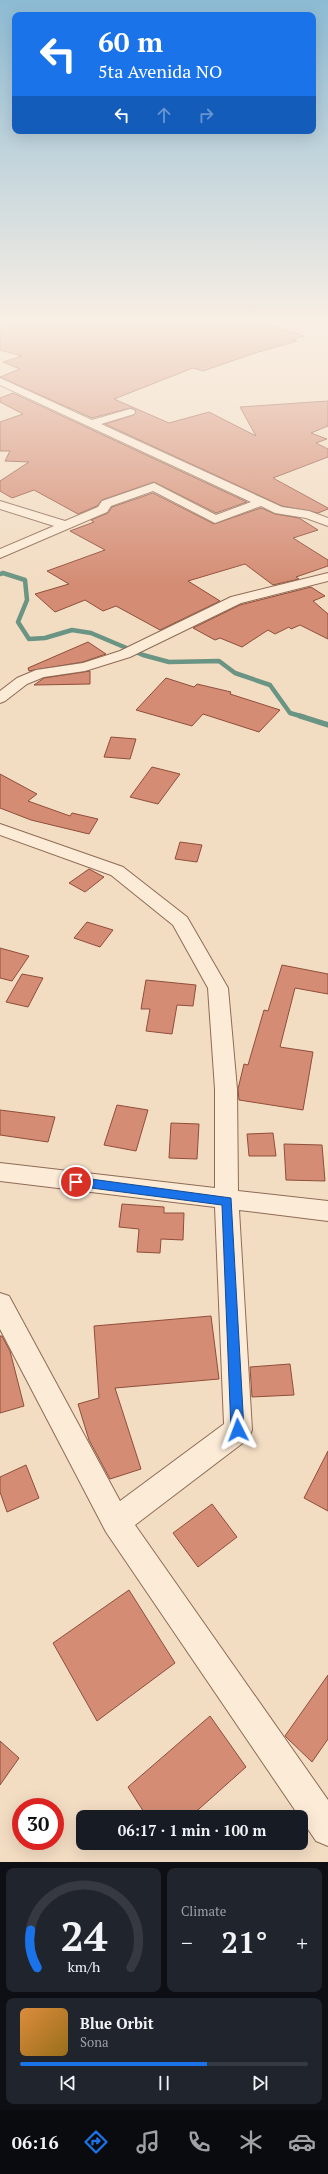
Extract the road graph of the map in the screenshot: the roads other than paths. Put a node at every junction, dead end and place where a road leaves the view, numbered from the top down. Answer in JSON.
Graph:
{"nodes":[{"id":1,"x":65,"y":411,"type":"edge"},
{"id":2,"x":130,"y":412,"type":"dead end"},
{"id":3,"x":92,"y":423,"type":"junction"},
{"id":4,"x":262,"y":502,"type":"junction"},
{"id":5,"x":0,"y":505,"type":"edge"},
{"id":6,"x":328,"y":522,"type":"edge"},
{"id":7,"x":65,"y":525,"type":"junction"},
{"id":8,"x":0,"y":554,"type":"edge"},
{"id":9,"x":328,"y":577,"type":"edge"},
{"id":10,"x":0,"y":698,"type":"edge"},
{"id":11,"x":0,"y":829,"type":"edge"},
{"id":12,"x":0,"y":1172,"type":"edge"},
{"id":13,"x":227,"y":1201,"type":"junction"},
{"id":14,"x":328,"y":1212,"type":"edge"},
{"id":15,"x":0,"y":1304,"type":"edge"},
{"id":16,"x":116,"y":1522,"type":"junction"},
{"id":17,"x":328,"y":1829,"type":"edge"}],
"edges":[{"from":1,"to":3,"type":"street"},
{"from":2,"to":3,"type":"street"},
{"from":3,"to":4,"type":"street"},
{"from":4,"to":6,"type":"street"},
{"from":4,"to":7,"type":"street"},
{"from":5,"to":7,"type":"street"},
{"from":7,"to":8,"type":"street"},
{"from":9,"to":10,"type":"street"},
{"from":11,"to":13,"type":"street"},
{"from":12,"to":13,"type":"street"},
{"from":13,"to":14,"type":"street"},
{"from":13,"to":16,"type":"street"},
{"from":15,"to":16,"type":"street"},
{"from":16,"to":17,"type":"street"}]}
